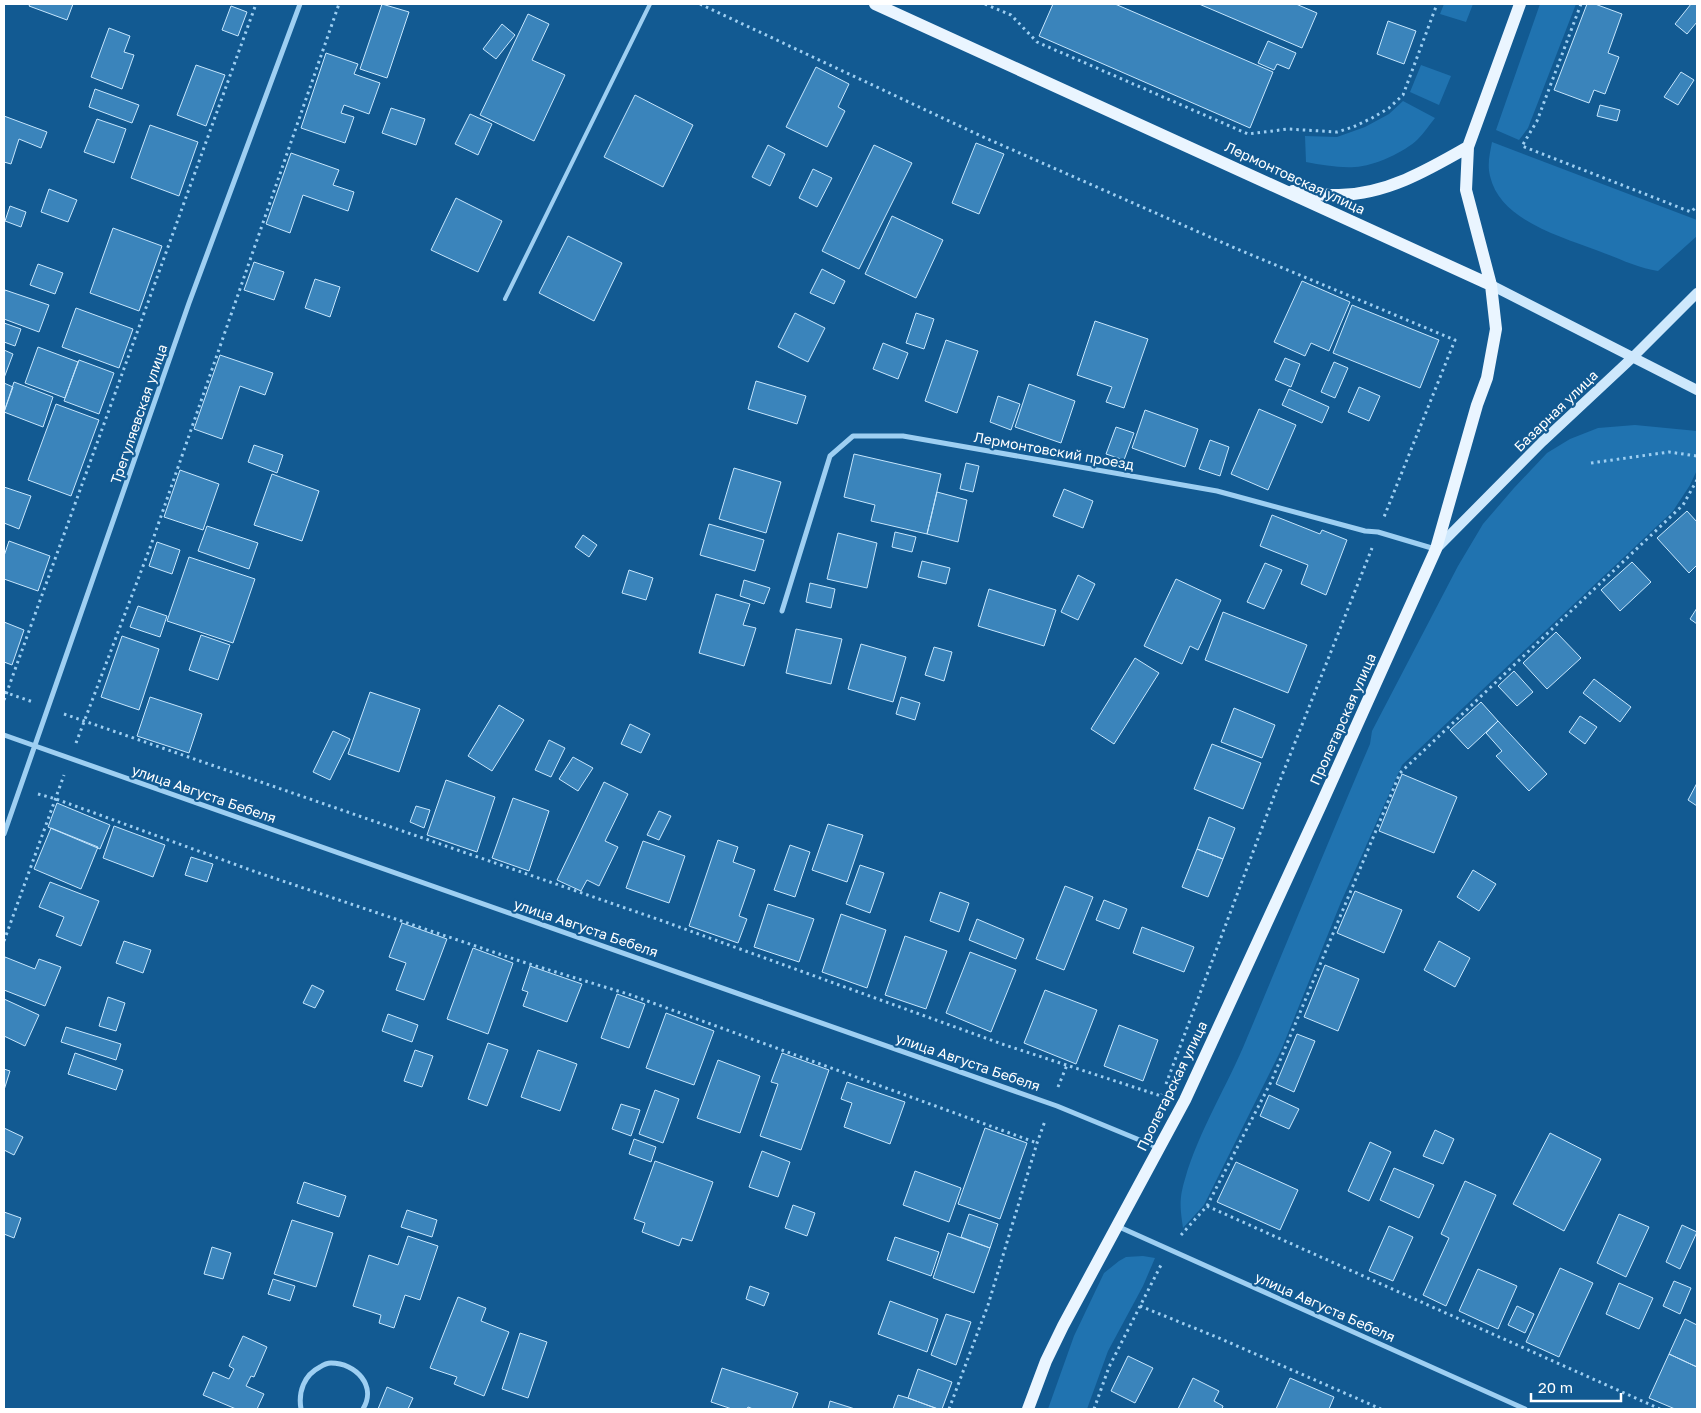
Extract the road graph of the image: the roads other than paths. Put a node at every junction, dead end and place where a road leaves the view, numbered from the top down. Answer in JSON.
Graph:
{"nodes":[{"id":1,"x":300,"y":4,"type":"edge"},
{"id":2,"x":650,"y":4,"type":"edge"},
{"id":3,"x":875,"y":4,"type":"edge"},
{"id":4,"x":1520,"y":4,"type":"edge"},
{"id":5,"x":1468,"y":148,"type":"junction"},
{"id":6,"x":1284,"y":190,"type":"junction"},
{"id":7,"x":1491,"y":285,"type":"junction"},
{"id":8,"x":1697,"y":293,"type":"edge"},
{"id":9,"x":505,"y":299,"type":"dead end"},
{"id":10,"x":1633,"y":357,"type":"junction"},
{"id":11,"x":1697,"y":390,"type":"edge"},
{"id":12,"x":1436,"y":549,"type":"junction"},
{"id":13,"x":782,"y":611,"type":"dead end"},
{"id":14,"x":4,"y":735,"type":"edge"},
{"id":15,"x":36,"y":746,"type":"junction"},
{"id":16,"x":4,"y":834,"type":"edge"},
{"id":17,"x":1159,"y":1148,"type":"junction"},
{"id":18,"x":1117,"y":1225,"type":"junction"},
{"id":19,"x":301,"y":1409,"type":"edge"},
{"id":20,"x":364,"y":1409,"type":"edge"},
{"id":21,"x":1028,"y":1409,"type":"edge"},
{"id":22,"x":1525,"y":1409,"type":"edge"}],
"edges":[{"from":1,"to":15,"type":"street","name":"Трегуляевская улица"},
{"from":2,"to":9,"type":"lane"},
{"from":3,"to":6,"type":"main road","name":"Лермонтовская улица"},
{"from":4,"to":5,"type":"main road","name":"Пролетарская улица"},
{"from":5,"to":6,"type":"main road"},
{"from":5,"to":7,"type":"main road","name":"Пролетарская улица"},
{"from":6,"to":7,"type":"main road","name":"Лермонтовская улица"},
{"from":7,"to":10,"type":"main road","name":"Лермонтовская улица"},
{"from":7,"to":12,"type":"main road","name":"Пролетарская улица"},
{"from":8,"to":10,"type":"main road","name":"Базарная улица"},
{"from":10,"to":11,"type":"main road","name":"Лермонтовская улица"},
{"from":10,"to":12,"type":"main road","name":"Базарная улица"},
{"from":12,"to":13,"type":"street","name":"Лермонтовский проезд"},
{"from":12,"to":17,"type":"main road","name":"Пролетарская улица"},
{"from":14,"to":15,"type":"street","name":"улица Августа Бебеля"},
{"from":15,"to":16,"type":"street","name":"Трегуляевская улица"},
{"from":15,"to":17,"type":"street","name":"улица Августа Бебеля"},
{"from":17,"to":18,"type":"main road","name":"Пролетарская улица"},
{"from":18,"to":21,"type":"main road","name":"Пролетарская улица"},
{"from":18,"to":22,"type":"street","name":"улица Августа Бебеля"},
{"from":19,"to":20,"type":"street"}]}
